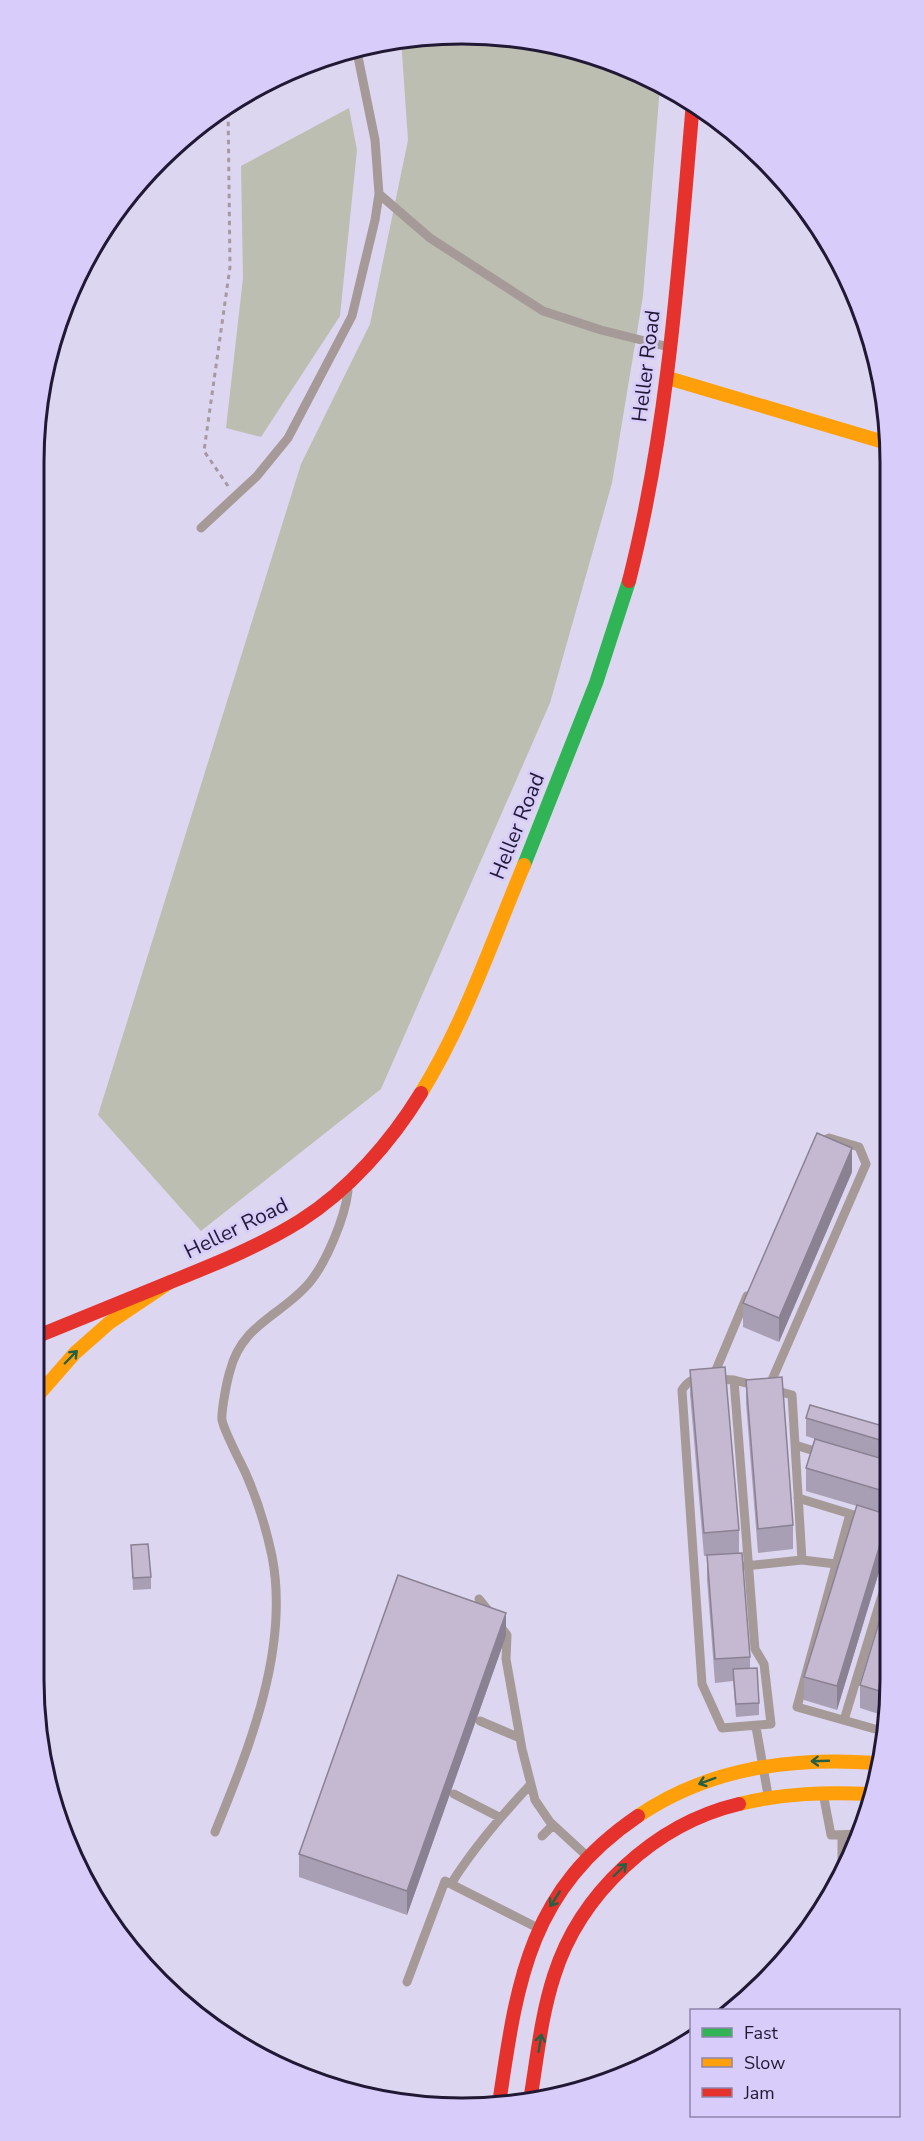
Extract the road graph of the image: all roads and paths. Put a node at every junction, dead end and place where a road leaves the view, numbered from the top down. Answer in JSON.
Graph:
{"nodes":[{"id":1,"x":358,"y":57,"type":"edge"},
{"id":2,"x":692,"y":112,"type":"edge"},
{"id":3,"x":228,"y":115,"type":"edge"},
{"id":4,"x":379,"y":194,"type":"junction"},
{"id":5,"x":671,"y":348,"type":"junction"},
{"id":6,"x":668,"y":378,"type":"junction"},
{"id":7,"x":880,"y":441,"type":"edge"},
{"id":8,"x":235,"y":497,"type":"junction"},
{"id":9,"x":201,"y":528,"type":"dead end"},
{"id":10,"x":811,"y":1148,"type":"edge"},
{"id":11,"x":346,"y":1185,"type":"junction"},
{"id":12,"x":170,"y":1282,"type":"junction"},
{"id":13,"x":752,"y":1284,"type":"edge"},
{"id":14,"x":44,"y":1334,"type":"edge"},
{"id":15,"x":712,"y":1379,"type":"junction"},
{"id":16,"x":734,"y":1380,"type":"junction"},
{"id":17,"x":44,"y":1388,"type":"edge"},
{"id":18,"x":768,"y":1389,"type":"junction"},
{"id":19,"x":795,"y":1445,"type":"junction"},
{"id":20,"x":827,"y":1454,"type":"edge"},
{"id":21,"x":798,"y":1498,"type":"junction"},
{"id":22,"x":850,"y":1514,"type":"junction"},
{"id":23,"x":860,"y":1518,"type":"edge"},
{"id":24,"x":802,"y":1560,"type":"junction"},
{"id":25,"x":837,"y":1564,"type":"junction"},
{"id":26,"x":738,"y":1566,"type":"edge"},
{"id":27,"x":748,"y":1566,"type":"junction"},
{"id":28,"x":705,"y":1567,"type":"edge"},
{"id":29,"x":694,"y":1568,"type":"junction"},
{"id":30,"x":479,"y":1599,"type":"dead end"},
{"id":31,"x":880,"y":1602,"type":"edge"},
{"id":32,"x":844,"y":1720,"type":"junction"},
{"id":33,"x":480,"y":1721,"type":"dead end"},
{"id":34,"x":756,"y":1727,"type":"junction"},
{"id":35,"x":877,"y":1730,"type":"edge"},
{"id":36,"x":520,"y":1738,"type":"junction"},
{"id":37,"x":872,"y":1763,"type":"edge"},
{"id":38,"x":763,"y":1766,"type":"junction"},
{"id":39,"x":531,"y":1784,"type":"junction"},
{"id":40,"x":823,"y":1792,"type":"junction"},
{"id":41,"x":454,"y":1794,"type":"dead end"},
{"id":42,"x":864,"y":1794,"type":"edge"},
{"id":43,"x":768,"y":1797,"type":"junction"},
{"id":44,"x":499,"y":1817,"type":"junction"},
{"id":45,"x":553,"y":1825,"type":"junction"},
{"id":46,"x":215,"y":1832,"type":"dead end"},
{"id":47,"x":842,"y":1835,"type":"junction"},
{"id":48,"x":851,"y":1835,"type":"edge"},
{"id":49,"x":542,"y":1836,"type":"dead end"},
{"id":50,"x":842,"y":1855,"type":"edge"},
{"id":51,"x":588,"y":1857,"type":"junction"},
{"id":52,"x":452,"y":1884,"type":"junction"},
{"id":53,"x":538,"y":1928,"type":"junction"},
{"id":54,"x":407,"y":1982,"type":"dead end"},
{"id":55,"x":533,"y":2091,"type":"edge"},
{"id":56,"x":500,"y":2096,"type":"edge"}],
"edges":[{"from":1,"to":4,"type":"lane"},
{"from":2,"to":5,"type":"main road","name":"Heller Road"},
{"from":3,"to":8,"type":"path"},
{"from":4,"to":5,"type":"lane"},
{"from":4,"to":8,"type":"lane"},
{"from":5,"to":6,"type":"main road","name":"Heller Road"},
{"from":6,"to":7,"type":"main road"},
{"from":6,"to":11,"type":"main road","name":"Heller Road"},
{"from":8,"to":9,"type":"lane"},
{"from":10,"to":18,"type":"lane"},
{"from":11,"to":12,"type":"main road","name":"Heller Road"},
{"from":11,"to":46,"type":"lane"},
{"from":12,"to":14,"type":"main road","name":"Heller Road"},
{"from":17,"to":12,"type":"main road","one_way":true},
{"from":13,"to":15,"type":"lane"},
{"from":15,"to":16,"type":"lane"},
{"from":15,"to":29,"type":"lane"},
{"from":16,"to":18,"type":"lane"},
{"from":16,"to":27,"type":"lane"},
{"from":18,"to":19,"type":"lane"},
{"from":19,"to":20,"type":"lane"},
{"from":19,"to":21,"type":"lane"},
{"from":21,"to":22,"type":"lane"},
{"from":21,"to":24,"type":"lane"},
{"from":22,"to":23,"type":"lane"},
{"from":22,"to":25,"type":"lane"},
{"from":24,"to":25,"type":"lane"},
{"from":24,"to":27,"type":"lane"},
{"from":25,"to":32,"type":"lane"},
{"from":26,"to":27,"type":"lane"},
{"from":27,"to":34,"type":"lane"},
{"from":28,"to":29,"type":"lane"},
{"from":29,"to":34,"type":"lane"},
{"from":30,"to":36,"type":"lane"},
{"from":31,"to":32,"type":"lane"},
{"from":32,"to":35,"type":"lane"},
{"from":33,"to":36,"type":"lane"},
{"from":34,"to":38,"type":"lane"},
{"from":36,"to":39,"type":"lane"},
{"from":37,"to":38,"type":"main road","one_way":true},
{"from":38,"to":43,"type":"lane"},
{"from":38,"to":51,"type":"main road","one_way":true},
{"from":39,"to":44,"type":"lane"},
{"from":39,"to":45,"type":"lane"},
{"from":40,"to":42,"type":"main road"},
{"from":40,"to":43,"type":"main road"},
{"from":40,"to":47,"type":"lane"},
{"from":41,"to":44,"type":"lane"},
{"from":55,"to":43,"type":"main road","one_way":true},
{"from":44,"to":52,"type":"lane"},
{"from":45,"to":49,"type":"lane"},
{"from":45,"to":51,"type":"lane"},
{"from":47,"to":48,"type":"lane"},
{"from":47,"to":50,"type":"lane"},
{"from":51,"to":53,"type":"main road","one_way":true},
{"from":52,"to":53,"type":"lane"},
{"from":52,"to":54,"type":"lane"},
{"from":53,"to":56,"type":"main road"}]}
